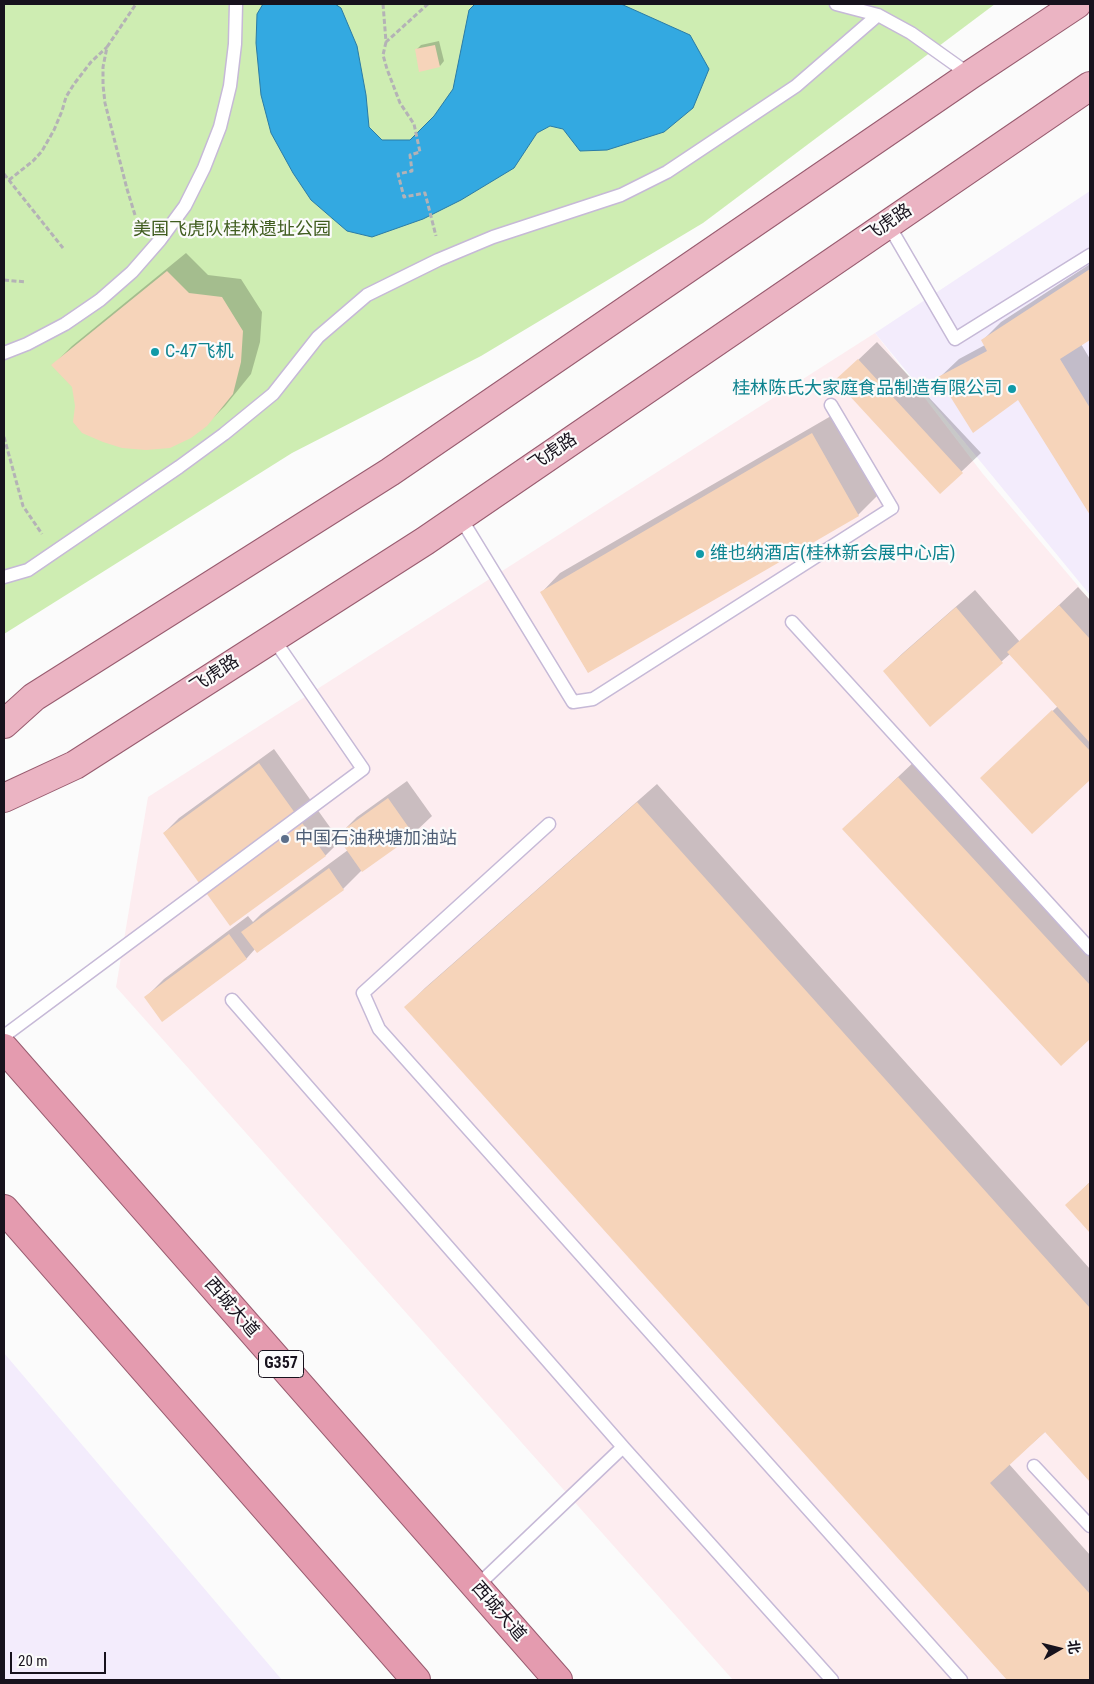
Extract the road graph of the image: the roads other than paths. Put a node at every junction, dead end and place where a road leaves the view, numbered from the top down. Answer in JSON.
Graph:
{"nodes":[{"id":1,"x":236,"y":4,"type":"edge"},
{"id":2,"x":836,"y":4,"type":"edge"},
{"id":3,"x":1077,"y":4,"type":"edge"},
{"id":4,"x":878,"y":15,"type":"junction"},
{"id":5,"x":970,"y":75,"type":"junction"},
{"id":6,"x":1090,"y":86,"type":"edge"},
{"id":7,"x":888,"y":224,"type":"junction"},
{"id":8,"x":1090,"y":255,"type":"edge"},
{"id":9,"x":4,"y":353,"type":"edge"},
{"id":10,"x":831,"y":405,"type":"dead end"},
{"id":11,"x":460,"y":517,"type":"junction"},
{"id":12,"x":4,"y":577,"type":"edge"},
{"id":13,"x":792,"y":622,"type":"dead end"},
{"id":14,"x":273,"y":638,"type":"junction"},
{"id":15,"x":4,"y":724,"type":"edge"},
{"id":16,"x":4,"y":798,"type":"edge"},
{"id":17,"x":549,"y":824,"type":"dead end"},
{"id":18,"x":1090,"y":949,"type":"edge"},
{"id":19,"x":232,"y":1000,"type":"dead end"},
{"id":20,"x":4,"y":1036,"type":"edge"},
{"id":21,"x":4,"y":1048,"type":"edge"},
{"id":22,"x":4,"y":1209,"type":"edge"},
{"id":23,"x":623,"y":1447,"type":"junction"},
{"id":24,"x":1034,"y":1466,"type":"dead end"},
{"id":25,"x":1090,"y":1526,"type":"edge"},
{"id":26,"x":476,"y":1587,"type":"junction"},
{"id":27,"x":416,"y":1680,"type":"edge"},
{"id":28,"x":558,"y":1680,"type":"edge"},
{"id":29,"x":832,"y":1680,"type":"edge"},
{"id":30,"x":960,"y":1680,"type":"edge"}],
"edges":[{"from":1,"to":9,"type":"lane"},
{"from":2,"to":4,"type":"lane"},
{"from":3,"to":5,"type":"main road"},
{"from":4,"to":5,"type":"lane"},
{"from":4,"to":12,"type":"lane"},
{"from":5,"to":15,"type":"main road"},
{"from":6,"to":7,"type":"main road","name":"飞虎路"},
{"from":7,"to":8,"type":"lane"},
{"from":7,"to":11,"type":"main road","name":"飞虎路"},
{"from":10,"to":11,"type":"lane"},
{"from":11,"to":14,"type":"main road","name":"飞虎路"},
{"from":13,"to":18,"type":"lane"},
{"from":14,"to":16,"type":"main road","name":"飞虎路"},
{"from":14,"to":20,"type":"lane"},
{"from":17,"to":30,"type":"lane"},
{"from":19,"to":23,"type":"lane"},
{"from":21,"to":26,"type":"highway","name":"西城大道","number":"G357"},
{"from":22,"to":27,"type":"highway"},
{"from":23,"to":26,"type":"lane"},
{"from":23,"to":29,"type":"lane"},
{"from":24,"to":25,"type":"lane"},
{"from":26,"to":28,"type":"highway","name":"西城大道","number":"G357"}]}
